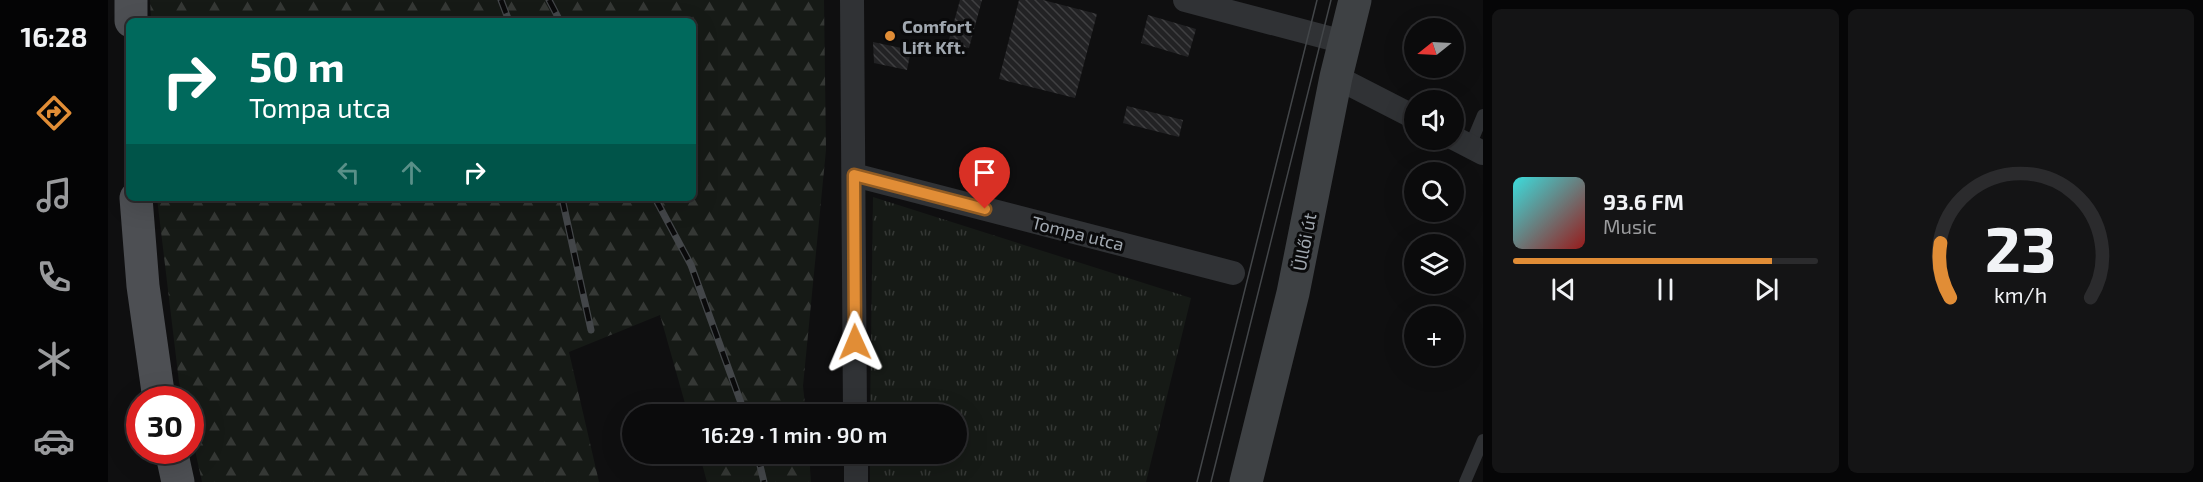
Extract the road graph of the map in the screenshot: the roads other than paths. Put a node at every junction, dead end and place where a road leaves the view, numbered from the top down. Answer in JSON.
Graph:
{"nodes":[{"id":1,"x":131,"y":0,"type":"edge"},
{"id":2,"x":852,"y":0,"type":"edge"},
{"id":3,"x":1185,"y":0,"type":"edge"},
{"id":4,"x":1355,"y":0,"type":"edge"},
{"id":5,"x":132,"y":18,"type":"edge"},
{"id":6,"x":1344,"y":42,"type":"junction"},
{"id":7,"x":1336,"y":77,"type":"junction"},
{"id":8,"x":1404,"y":112,"type":"edge"},
{"id":9,"x":1483,"y":115,"type":"edge"},
{"id":10,"x":1469,"y":145,"type":"edge"},
{"id":11,"x":854,"y":175,"type":"junction"},
{"id":12,"x":135,"y":201,"type":"edge"},
{"id":13,"x":1233,"y":273,"type":"dead end"},
{"id":14,"x":157,"y":386,"type":"edge"},
{"id":15,"x":855,"y":404,"type":"edge"},
{"id":16,"x":1483,"y":440,"type":"edge"},
{"id":17,"x":174,"y":464,"type":"edge"},
{"id":18,"x":856,"y":464,"type":"edge"},
{"id":19,"x":178,"y":482,"type":"edge"},
{"id":20,"x":856,"y":482,"type":"edge"},
{"id":21,"x":1246,"y":482,"type":"edge"},
{"id":22,"x":1465,"y":482,"type":"edge"}],
"edges":[{"from":1,"to":5,"type":"main road"},
{"from":2,"to":11,"type":"street"},
{"from":3,"to":6,"type":"street"},
{"from":4,"to":6,"type":"main road","name":"Üllői út"},
{"from":6,"to":7,"type":"main road","name":"Üllői út"},
{"from":7,"to":8,"type":"street"},
{"from":7,"to":21,"type":"main road","name":"Üllői út"},
{"from":9,"to":10,"type":"lane"},
{"from":11,"to":13,"type":"street","name":"Tompa utca"},
{"from":11,"to":15,"type":"street"},
{"from":12,"to":14,"type":"main road"},
{"from":16,"to":22,"type":"lane"},
{"from":17,"to":19,"type":"main road"},
{"from":18,"to":20,"type":"street"}]}
